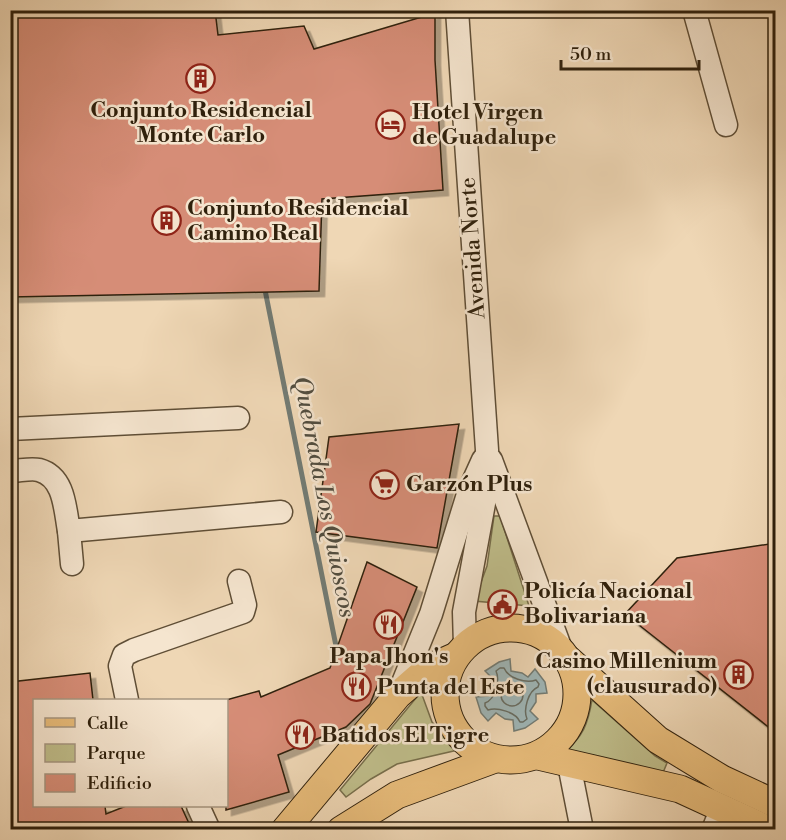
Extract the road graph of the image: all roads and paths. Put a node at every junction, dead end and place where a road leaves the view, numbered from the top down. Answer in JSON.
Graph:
{"nodes":[{"id":1,"x":457,"y":10,"type":"edge"},
{"id":2,"x":694,"y":10,"type":"edge"},
{"id":3,"x":726,"y":125,"type":"dead end"},
{"id":4,"x":238,"y":418,"type":"dead end"},
{"id":5,"x":10,"y":429,"type":"edge"},
{"id":6,"x":487,"y":450,"type":"junction"},
{"id":7,"x":10,"y":471,"type":"edge"},
{"id":8,"x":281,"y":512,"type":"dead end"},
{"id":9,"x":69,"y":531,"type":"junction"},
{"id":10,"x":72,"y":564,"type":"dead end"},
{"id":11,"x":239,"y":581,"type":"dead end"},
{"id":12,"x":460,"y":651,"type":"junction"},
{"id":13,"x":565,"y":656,"type":"junction"},
{"id":14,"x":398,"y":694,"type":"junction"},
{"id":15,"x":127,"y":699,"type":"edge"},
{"id":16,"x":538,"y":756,"type":"junction"},
{"id":17,"x":495,"y":759,"type":"junction"},
{"id":18,"x":569,"y":764,"type":"junction"},
{"id":19,"x":776,"y":804,"type":"edge"},
{"id":20,"x":198,"y":807,"type":"edge"},
{"id":21,"x":718,"y":819,"type":"edge"},
{"id":22,"x":209,"y":830,"type":"edge"},
{"id":23,"x":285,"y":830,"type":"edge"},
{"id":24,"x":341,"y":830,"type":"edge"},
{"id":25,"x":582,"y":830,"type":"edge"},
{"id":26,"x":769,"y":830,"type":"edge"}],
"edges":[{"from":1,"to":6,"type":"street","name":"Avenida Norte"},
{"from":2,"to":3,"type":"street"},
{"from":4,"to":5,"type":"street"},
{"from":6,"to":12,"type":"street","name":"Avenida Norte"},
{"from":6,"to":13,"type":"street","name":"Avenida Norte"},
{"from":6,"to":14,"type":"street"},
{"from":7,"to":9,"type":"street"},
{"from":8,"to":9,"type":"street"},
{"from":9,"to":10,"type":"street"},
{"from":11,"to":15,"type":"street"},
{"from":12,"to":13,"type":"main road"},
{"from":12,"to":14,"type":"main road"},
{"from":12,"to":17,"type":"main road"},
{"from":13,"to":16,"type":"main road"},
{"from":13,"to":19,"type":"main road"},
{"from":14,"to":23,"type":"main road"},
{"from":16,"to":17,"type":"main road"},
{"from":16,"to":18,"type":"main road"},
{"from":17,"to":24,"type":"main road"},
{"from":18,"to":21,"type":"main road"},
{"from":18,"to":25,"type":"street"},
{"from":20,"to":22,"type":"street"},
{"from":21,"to":26,"type":"main road"}]}
